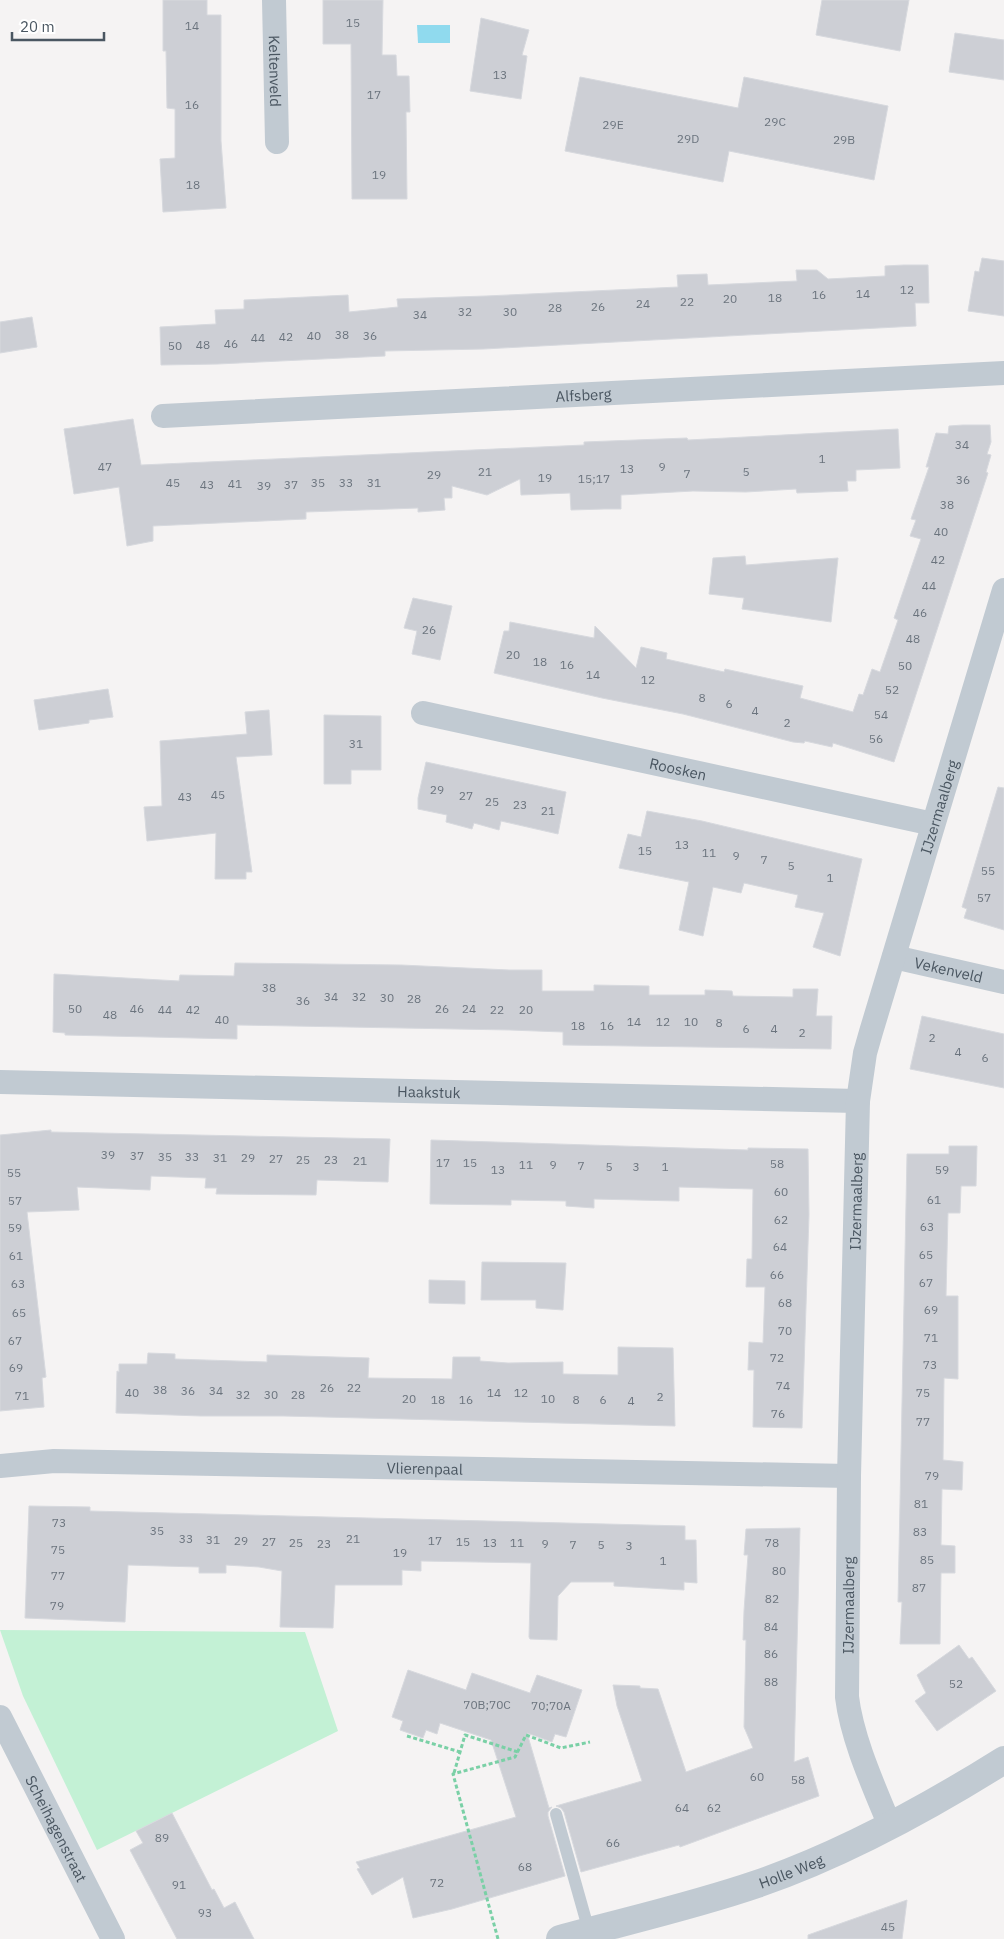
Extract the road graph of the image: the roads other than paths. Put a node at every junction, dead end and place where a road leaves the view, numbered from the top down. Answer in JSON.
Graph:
{"nodes":[{"id":1,"x":274,"y":0,"type":"edge"},
{"id":2,"x":277,"y":142,"type":"dead end"},
{"id":3,"x":1004,"y":374,"type":"edge"},
{"id":4,"x":163,"y":416,"type":"dead end"},
{"id":5,"x":1003,"y":600,"type":"edge"},
{"id":6,"x":423,"y":713,"type":"dead end"},
{"id":7,"x":933,"y":824,"type":"junction"},
{"id":8,"x":894,"y":957,"type":"junction"},
{"id":9,"x":1004,"y":982,"type":"edge"},
{"id":10,"x":0,"y":1082,"type":"edge"},
{"id":11,"x":858,"y":1101,"type":"junction"},
{"id":12,"x":0,"y":1466,"type":"edge"},
{"id":13,"x":849,"y":1476,"type":"junction"},
{"id":14,"x":0,"y":1717,"type":"edge"},
{"id":15,"x":1004,"y":1760,"type":"edge"},
{"id":16,"x":556,"y":1814,"type":"dead end"},
{"id":17,"x":890,"y":1826,"type":"junction"},
{"id":18,"x":590,"y":1931,"type":"junction"},
{"id":19,"x":113,"y":1939,"type":"edge"},
{"id":20,"x":560,"y":1939,"type":"edge"}],
"edges":[{"from":1,"to":2,"type":"street","name":"Keltenveld"},
{"from":3,"to":4,"type":"street","name":"Alfsberg"},
{"from":5,"to":7,"type":"street","name":"IJzermaalberg"},
{"from":6,"to":7,"type":"street","name":"Roosken"},
{"from":7,"to":8,"type":"street","name":"IJzermaalberg"},
{"from":8,"to":9,"type":"street","name":"Vekenveld"},
{"from":8,"to":11,"type":"street","name":"IJzermaalberg"},
{"from":10,"to":11,"type":"street","name":"Haakstuk"},
{"from":11,"to":13,"type":"street","name":"IJzermaalberg"},
{"from":12,"to":13,"type":"street","name":"Vlierenpaal"},
{"from":13,"to":17,"type":"street","name":"IJzermaalberg"},
{"from":14,"to":19,"type":"street","name":"Scheihagenstraat"},
{"from":15,"to":17,"type":"street","name":"Holle Weg"},
{"from":16,"to":18,"type":"lane"},
{"from":17,"to":18,"type":"street","name":"Holle Weg"},
{"from":18,"to":20,"type":"street","name":"Holle Weg"}]}
